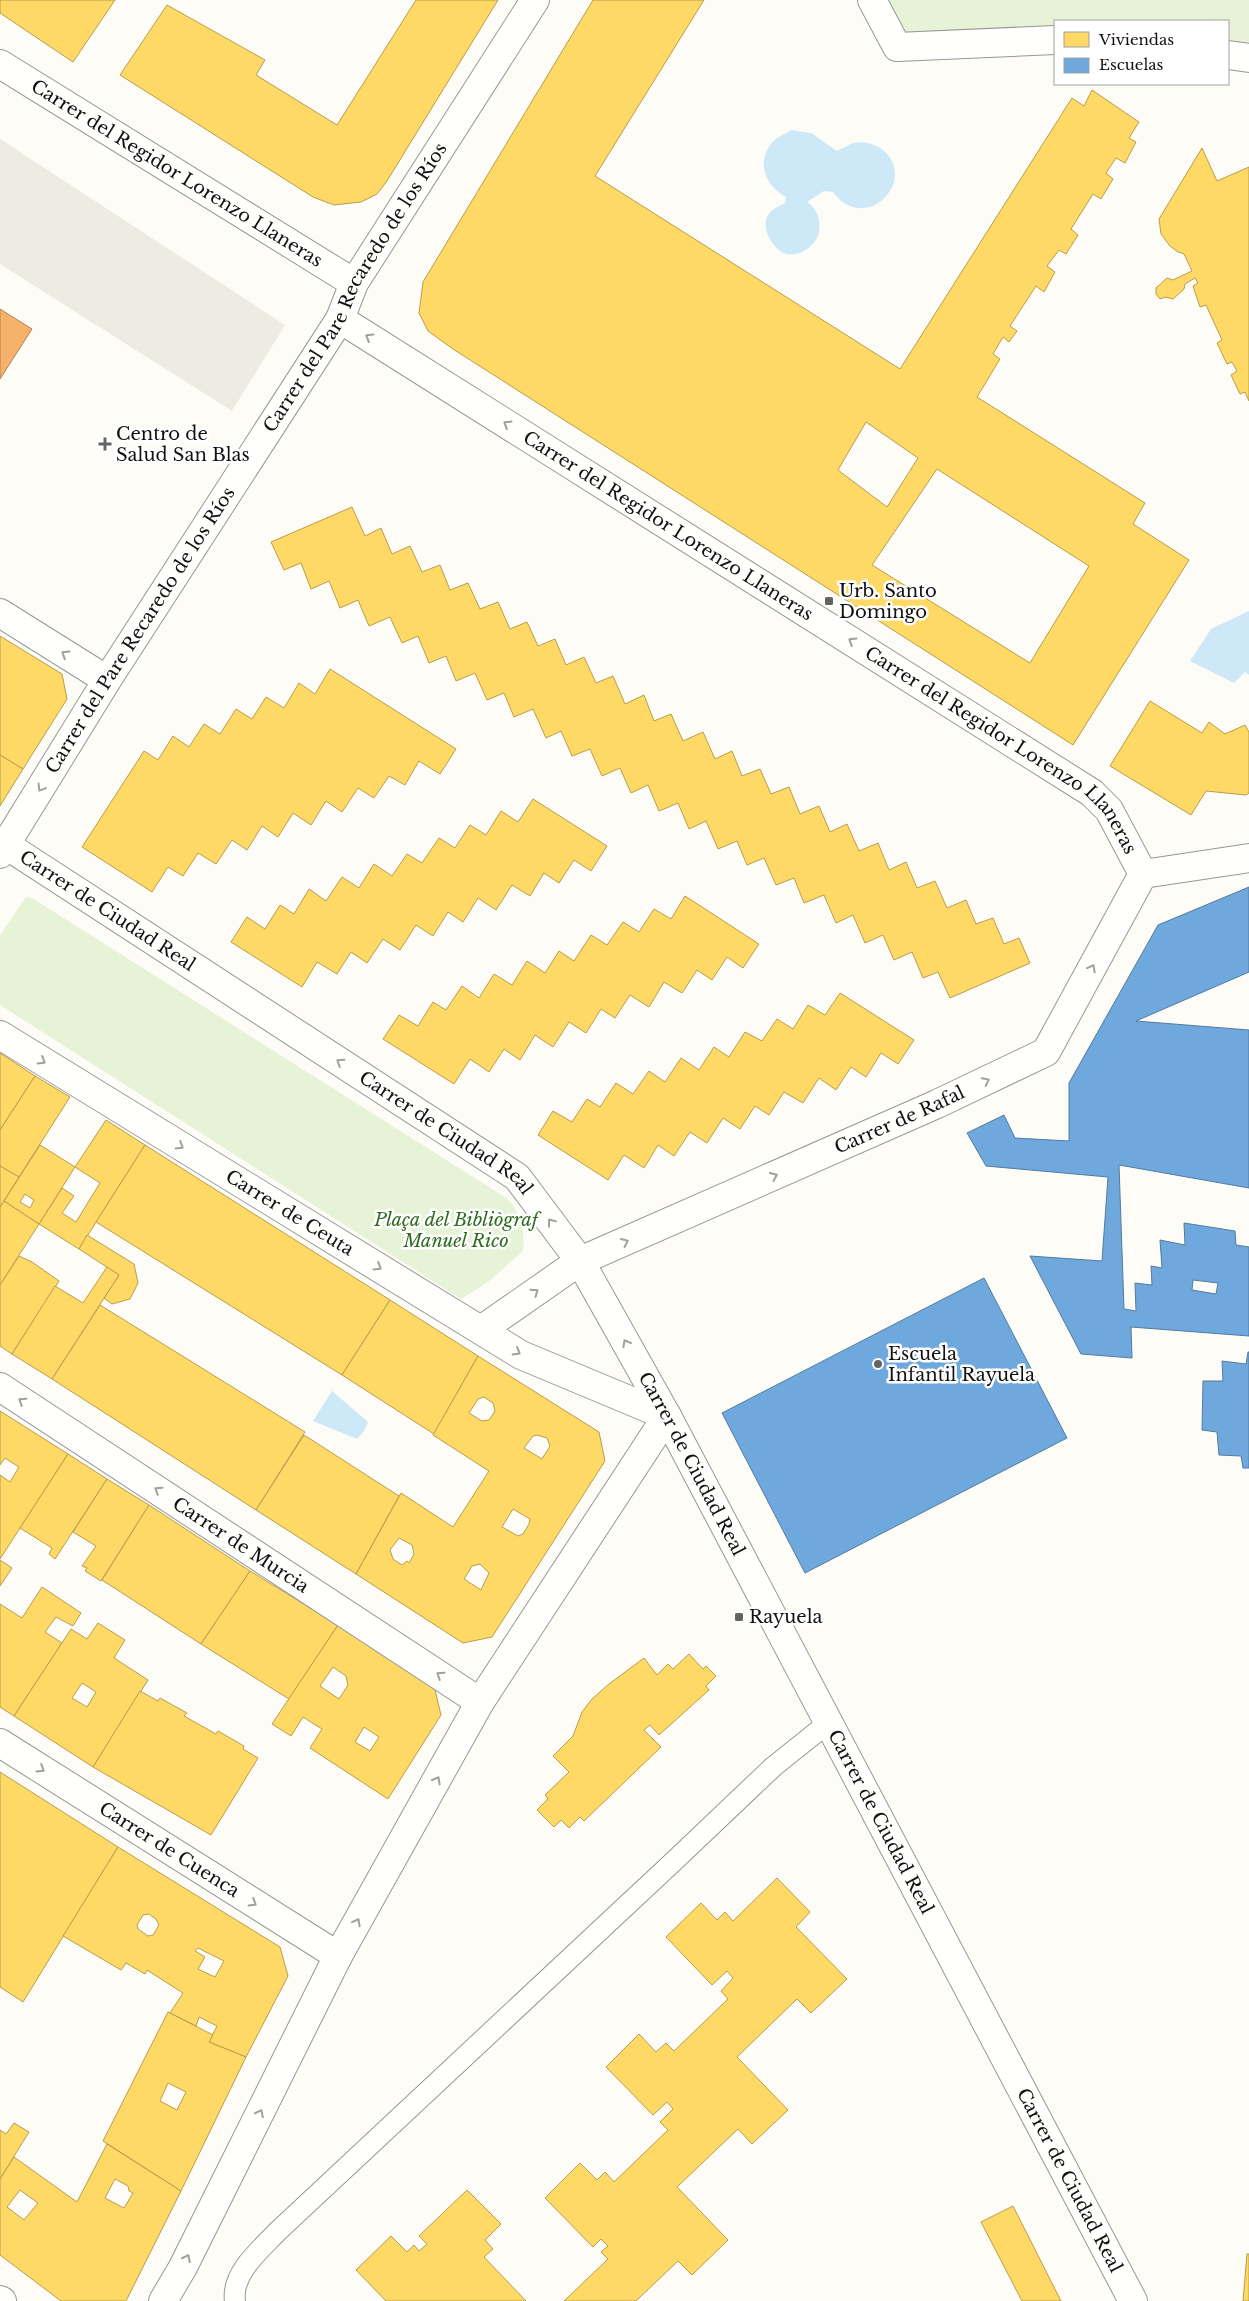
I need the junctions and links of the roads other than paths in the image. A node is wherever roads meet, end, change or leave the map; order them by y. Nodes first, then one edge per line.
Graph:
1 (535, 0) edge
2 (872, 0) edge
3 (1054, 40) edge
4 (1229, 55) edge
5 (1249, 58) edge
6 (0, 64) edge
7 (354, 283) junction
8 (340, 319) junction
9 (0, 613) edge
10 (107, 680) junction
11 (3, 849) edge
12 (1249, 858) edge
13 (1143, 874) junction
14 (0, 1035) edge
15 (580, 1261) junction
16 (481, 1330) junction
17 (0, 1387) edge
18 (667, 1416) junction
19 (480, 1702) junction
20 (828, 1723) junction
21 (0, 1744) edge
22 (338, 1956) junction
23 (163, 2301) edge
24 (236, 2301) edge
25 (1133, 2301) edge

1 - 7 street, Carrer del Pare Recaredo de los Ríos
2 - 3 street
4 - 5 street
6 - 7 street, Carrer del Regidor Lorenzo Llaneras
7 - 8 street, Carrer del Pare Recaredo de los Ríos
8 - 10 street, Carrer del Pare Recaredo de los Ríos
13 -> 8 street, Carrer del Regidor Lorenzo Llaneras
10 -> 9 street
10 -> 11 street, Carrer del Pare Recaredo de los Ríos
15 -> 11 street, Carrer de Ciudad Real
12 - 13 street
15 -> 13 street, Carrer de Rafal
14 -> 16 street, Carrer de Ceuta
16 -> 15 street, Carrer de Rafal
18 -> 15 street, Carrer de Ciudad Real
16 -> 18 street, Carrer de Ceuta
19 -> 17 street, Carrer de Murcia
18 - 19 street
18 - 20 street, Carrer de Ciudad Real
22 -> 19 street
20 - 24 lane
20 - 25 street, Carrer de Ciudad Real
21 -> 22 street, Carrer de Cuenca
23 -> 22 street

